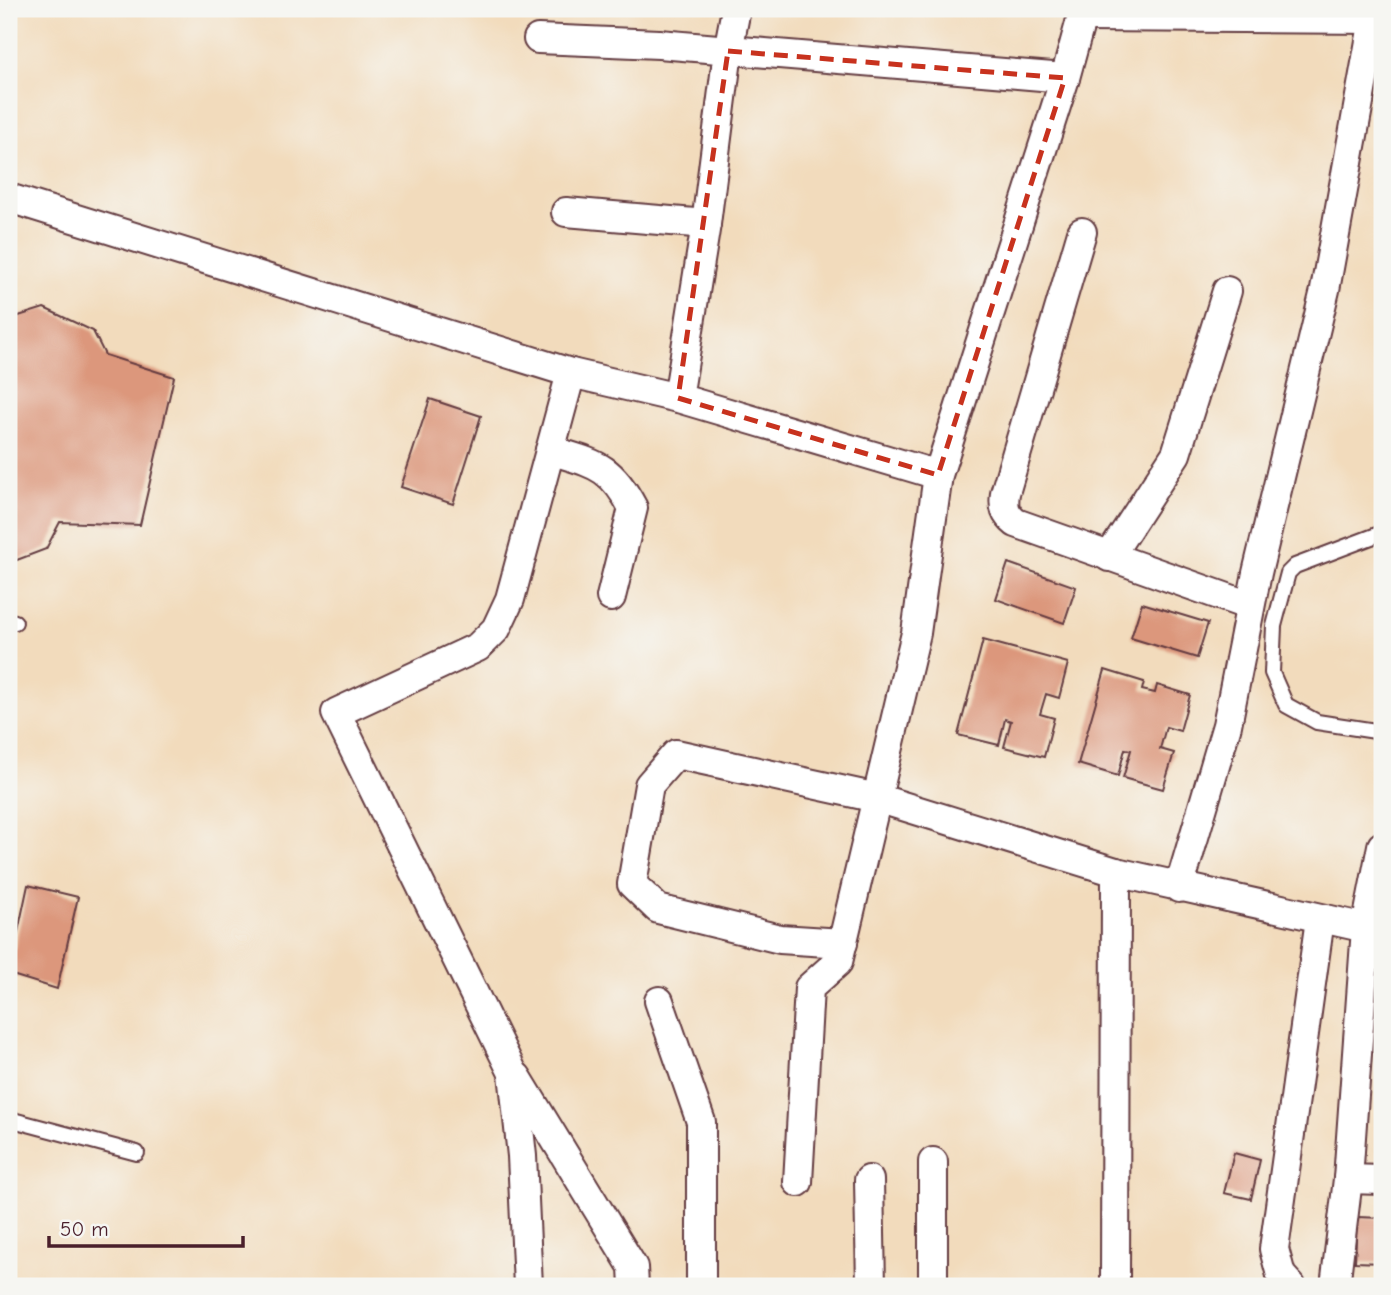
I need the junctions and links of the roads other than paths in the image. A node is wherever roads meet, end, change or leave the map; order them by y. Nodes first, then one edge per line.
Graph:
1 (736, 9) edge
2 (1083, 13) edge
3 (1378, 19) edge
4 (538, 39) dead end
5 (728, 51) junction
6 (1065, 78) junction
7 (9, 198) edge
8 (566, 212) dead end
9 (706, 224) junction
10 (1082, 232) dead end
11 (1227, 291) dead end
12 (571, 373) junction
13 (678, 398) junction
14 (550, 450) junction
15 (938, 475) junction
16 (1382, 533) edge
17 (1109, 557) junction
18 (611, 597) dead end
19 (1250, 606) junction
20 (1382, 732) edge
21 (877, 798) junction
22 (1382, 846) edge
23 (1116, 872) junction
24 (1179, 888) junction
25 (1320, 919) junction
26 (1366, 928) junction
27 (843, 943) junction
28 (659, 1001) dead end
29 (508, 1063) junction
30 (9, 1119) edge
31 (136, 1153) dead end
32 (933, 1162) dead end
33 (1348, 1179) junction
34 (869, 1180) dead end
35 (1382, 1180) edge
36 (798, 1182) dead end
37 (528, 1286) edge
38 (634, 1286) edge
39 (701, 1286) edge
40 (871, 1286) edge
41 (933, 1286) edge
42 (1115, 1286) edge
43 (1291, 1286) edge
44 (1335, 1286) edge

1 - 5 street
2 - 3 street
2 - 6 street
3 - 19 street
4 - 5 street
5 - 6 street
5 - 9 street
6 - 15 street
7 - 12 street
8 - 9 street
9 - 13 street
10 - 17 street
11 - 17 street
12 - 13 street
12 - 14 street
13 - 15 street
14 - 18 street
14 - 29 street
15 - 21 street
16 - 20 lane
17 - 19 street
19 - 24 street
21 - 23 street
21 - 27 street
21 - 27 street
22 - 26 street
23 - 24 street
23 - 42 street
24 - 25 street
25 - 26 street
25 - 43 street
26 - 33 street
27 - 36 street
28 - 39 street
29 - 37 street
29 - 38 street
30 - 31 lane
32 - 41 street
33 - 35 street
33 - 44 street
34 - 40 street

